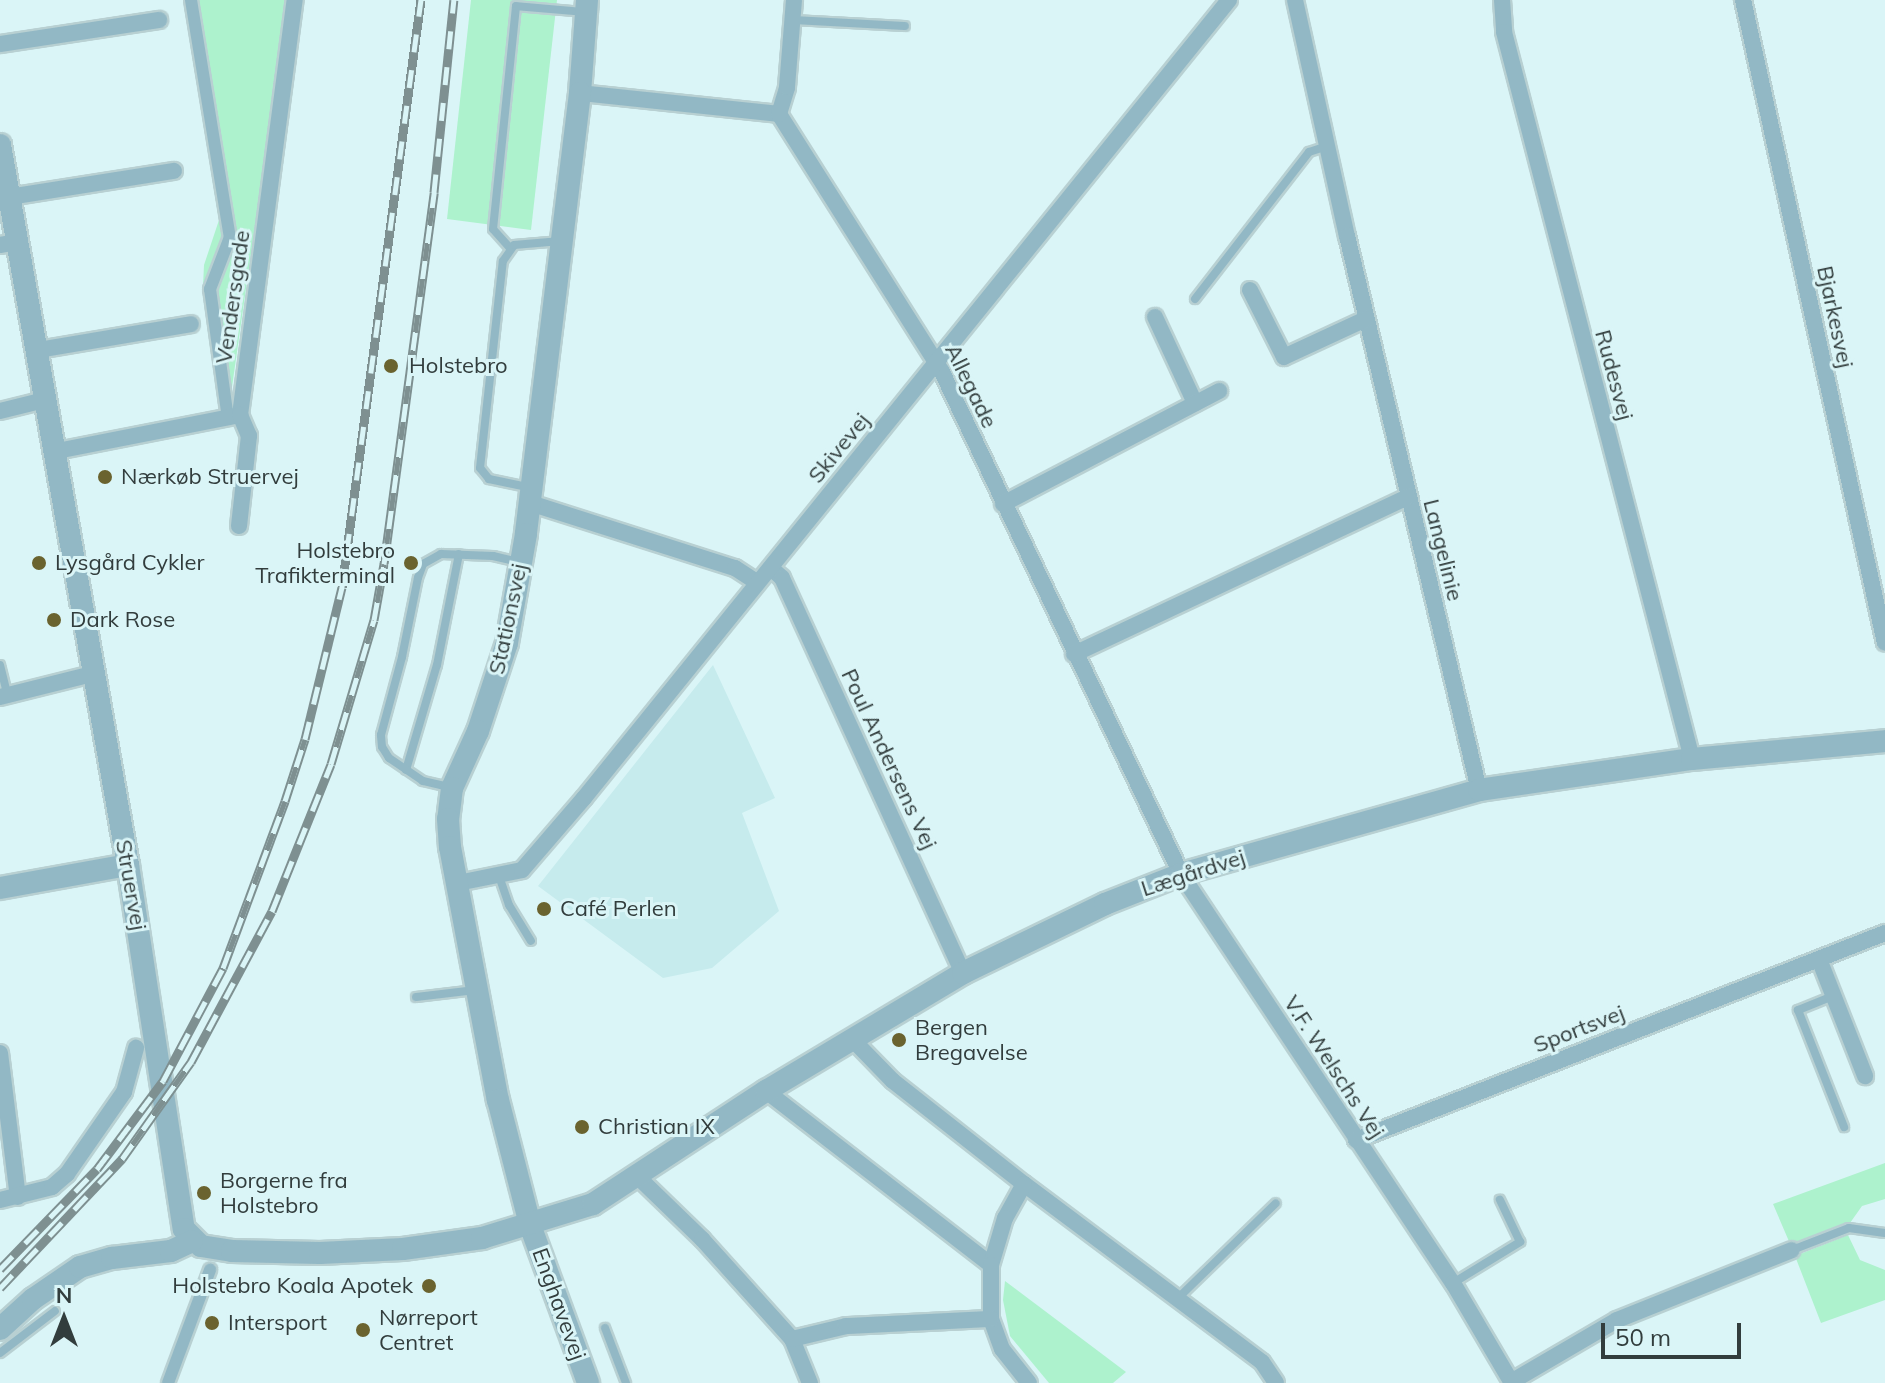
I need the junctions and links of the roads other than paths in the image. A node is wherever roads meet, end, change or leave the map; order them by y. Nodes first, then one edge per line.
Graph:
1 (191, 0) edge
2 (295, 0) edge
3 (794, 0) edge
4 (1229, 0) edge
5 (1295, 0) edge
6 (1502, 0) edge
7 (1743, 0) edge
8 (586, 6) edge
9 (159, 20) dead end
10 (793, 20) junction
11 (905, 26) dead end
12 (0, 44) edge
13 (580, 93) junction
14 (779, 114) junction
15 (0, 145) edge
16 (1327, 146) junction
17 (174, 171) dead end
18 (9, 197) junction
19 (562, 241) junction
20 (8, 244) edge
21 (510, 248) junction
22 (1250, 290) dead end
23 (1195, 299) dead end
24 (1155, 317) dead end
25 (1366, 319) junction
26 (191, 324) dead end
27 (38, 350) junction
28 (936, 362) junction
29 (1219, 391) dead end
30 (48, 399) junction
31 (1195, 403) junction
32 (0, 411) edge
33 (234, 416) junction
34 (57, 451) junction
35 (531, 496) junction
36 (1408, 497) junction
37 (1003, 504) junction
38 (239, 526) dead end
39 (459, 554) junction
40 (521, 562) junction
41 (771, 568) junction
42 (758, 583) junction
43 (1885, 643) edge
44 (1074, 654) junction
45 (0, 665) edge
46 (92, 674) junction
47 (4, 696) edge
48 (1885, 741) edge
49 (1692, 759) junction
50 (406, 770) junction
51 (452, 788) junction
52 (1479, 790) junction
53 (128, 865) junction
54 (1181, 874) junction
55 (499, 876) junction
56 (458, 883) junction
57 (0, 888) edge
58 (1885, 933) edge
59 (531, 941) dead end
60 (1819, 959) junction
61 (963, 973) junction
62 (477, 990) junction
63 (1833, 996) junction
64 (416, 997) dead end
65 (853, 1040) junction
66 (136, 1048) dead end
67 (0, 1053) edge
68 (0, 1066) edge
69 (1865, 1076) dead end
70 (766, 1091) junction
71 (1844, 1127) dead end
72 (1356, 1140) junction
73 (638, 1177) junction
74 (1024, 1184) junction
75 (18, 1197) junction
76 (0, 1200) edge
77 (1500, 1200) dead end
78 (1276, 1203) dead end
79 (530, 1225) junction
80 (1885, 1233) edge
81 (192, 1241) junction
82 (1792, 1250) joint
83 (991, 1265) junction
84 (210, 1270) dead end
85 (1453, 1283) junction
86 (1178, 1298) junction
87 (55, 1311) dead end
88 (991, 1319) junction
89 (605, 1328) dead end
90 (0, 1329) edge
91 (792, 1339) junction
92 (0, 1353) edge
93 (168, 1383) edge
94 (588, 1383) edge
95 (626, 1383) edge
96 (810, 1383) edge
97 (1029, 1383) edge
98 (1276, 1383) edge
99 (1512, 1383) edge

1 - 33 street
2 - 33 street, Vendersgade
3 - 10 street
4 - 28 street, Skivevej
5 - 16 street, Langelinie
6 - 49 street, Rudesvej
7 - 43 street, Bjarkesvej
8 - 13 street, Stationsvej
8 - 21 lane
9 - 12 street
10 - 11 lane
10 - 14 street
13 - 14 street
13 - 19 street, Stationsvej
14 - 28 street, Allegade
15 - 18 street, Struervej
16 - 23 lane
16 - 25 street, Langelinie
17 - 18 street
18 - 20 street, Struervej
19 - 21 lane
19 - 35 street, Stationsvej
20 - 27 street, Struervej
21 - 35 lane
22 - 25 street
24 - 31 street
25 - 36 street, Langelinie
26 - 27 street
27 - 30 street, Struervej
28 - 37 street, Allegade
28 - 41 street, Skivevej
29 - 31 street
30 - 32 street
30 - 34 street, Struervej
31 - 37 street
33 - 34 street
33 - 38 street, Vendersgade
34 - 46 street, Struervej
35 - 40 street, Stationsvej
35 - 42 street
36 - 44 street
36 - 52 street, Langelinie
37 - 44 street, Allegade
39 - 40 lane
39 - 50 lane
39 - 50 lane
40 - 51 street, Stationsvej
41 - 42 street, Skivevej
41 - 61 street, Poul Andersens Vej
42 - 55 street, Skivevej
44 - 54 street, Allegade
45 - 47 lane
46 - 47 street
46 - 53 street, Struervej
48 - 49 street, Lægårdvej
49 - 52 street, Lægårdvej
50 - 51 lane
51 - 56 street, Stationsvej
52 - 54 street, Lægårdvej
53 - 57 street
53 - 81 street, Struervej
54 - 61 street, Lægårdvej
54 - 72 street, V.F. Welschs Vej
55 - 56 street, Skivevej
55 - 59 lane
56 - 62 street, Stationsvej
58 - 60 street, Sportsvej
60 - 63 street
60 - 72 street, Sportsvej
61 - 65 street, Lægårdvej
62 - 64 lane
62 - 79 street, Stationsvej
63 - 69 street
63 - 71 lane
65 - 70 street, Lægårdvej
65 - 74 street
66 - 75 street
67 - 68 street
68 - 75 street
70 - 73 street, Lægårdvej
70 - 83 street
72 - 85 street, V.F. Welschs Vej
73 - 79 street, Lægårdvej
73 - 91 street
74 - 83 street
74 - 86 street
75 - 76 street
77 - 85 lane
78 - 86 lane
79 - 81 street
79 - 94 street, Enghavevej
80 - 82 lane
81 - 90 street
82 - 99 street
83 - 88 street
84 - 93 street
85 - 99 street, V.F. Welschs Vej
86 - 98 street
87 - 92 lane
88 - 91 street
88 - 97 street
89 - 95 lane
91 - 96 street

